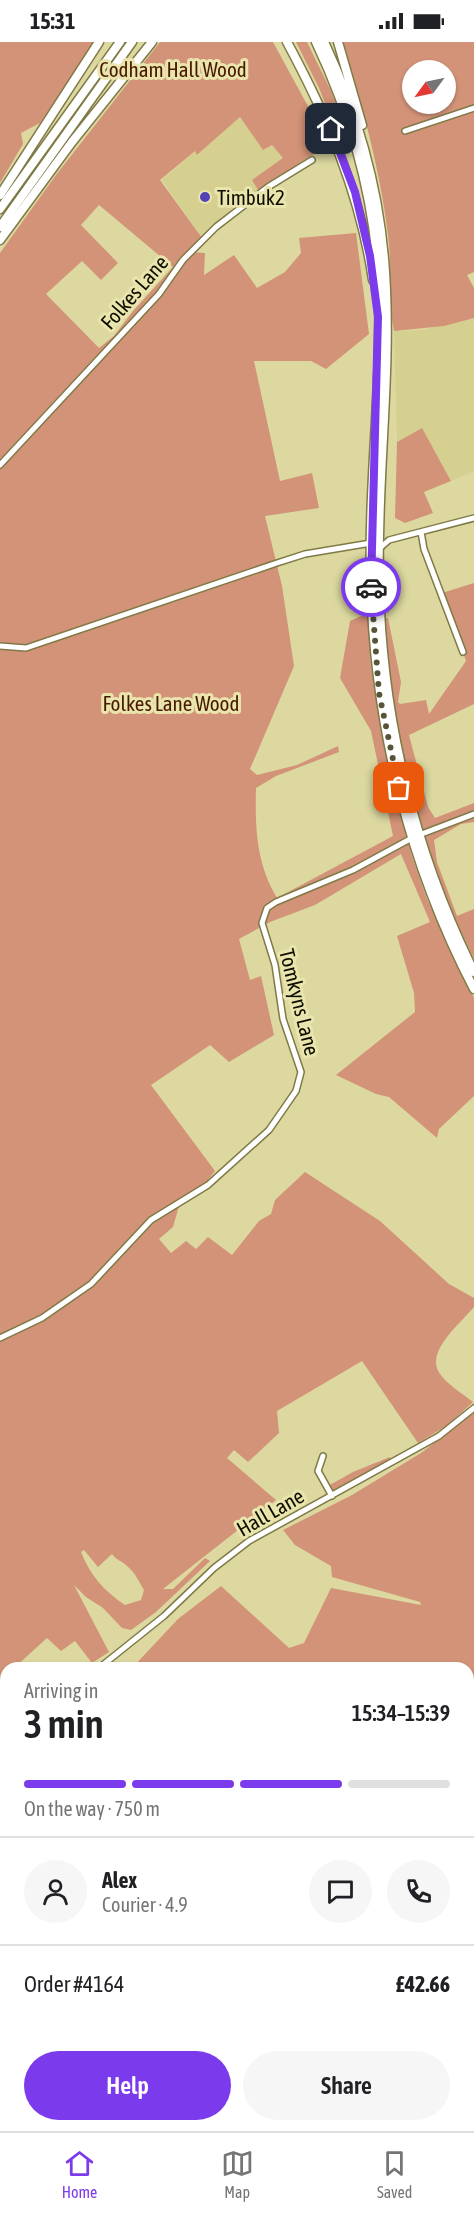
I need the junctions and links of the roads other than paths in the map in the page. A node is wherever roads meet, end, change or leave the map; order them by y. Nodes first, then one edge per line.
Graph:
1 (99, 42) edge
2 (120, 42) edge
3 (132, 42) edge
4 (152, 42) edge
5 (287, 42) edge
6 (316, 42) edge
7 (324, 42) edge
8 (338, 42) edge
9 (474, 108) edge
10 (405, 131) dead end
11 (312, 160) dead end
12 (0, 195) edge
13 (0, 209) edge
14 (0, 226) edge
15 (0, 240) edge
16 (385, 271) junction
17 (379, 334) junction
18 (0, 465) edge
19 (474, 518) edge
20 (379, 523) junction
21 (421, 532) junction
22 (396, 538) junction
23 (371, 543) junction
24 (378, 557) junction
25 (0, 646) edge
26 (463, 652) dead end
27 (474, 814) edge
28 (416, 837) junction
29 (474, 972) edge
30 (474, 989) edge
31 (0, 1338) edge
32 (474, 1408) edge
33 (324, 1456) dead end
34 (332, 1496) junction
35 (106, 1662) edge

1 - 12 highway
2 - 13 highway
3 - 14 highway
4 - 15 highway
5 - 17 highway
6 - 17 highway
7 - 16 highway
8 - 16 highway
9 - 10 street
11 - 18 street, Folkes Lane
16 - 20 highway
17 - 23 highway
19 - 21 street
20 - 22 street
20 - 24 highway
21 - 22 street
21 - 26 street
22 - 24 street
23 - 25 street
23 - 28 highway
24 - 28 highway
27 - 28 street
28 - 29 highway
28 - 30 highway
28 - 31 street, Tomkyns Lane
32 - 34 street, Hall Lane
33 - 34 street
34 - 35 street, Hall Lane

